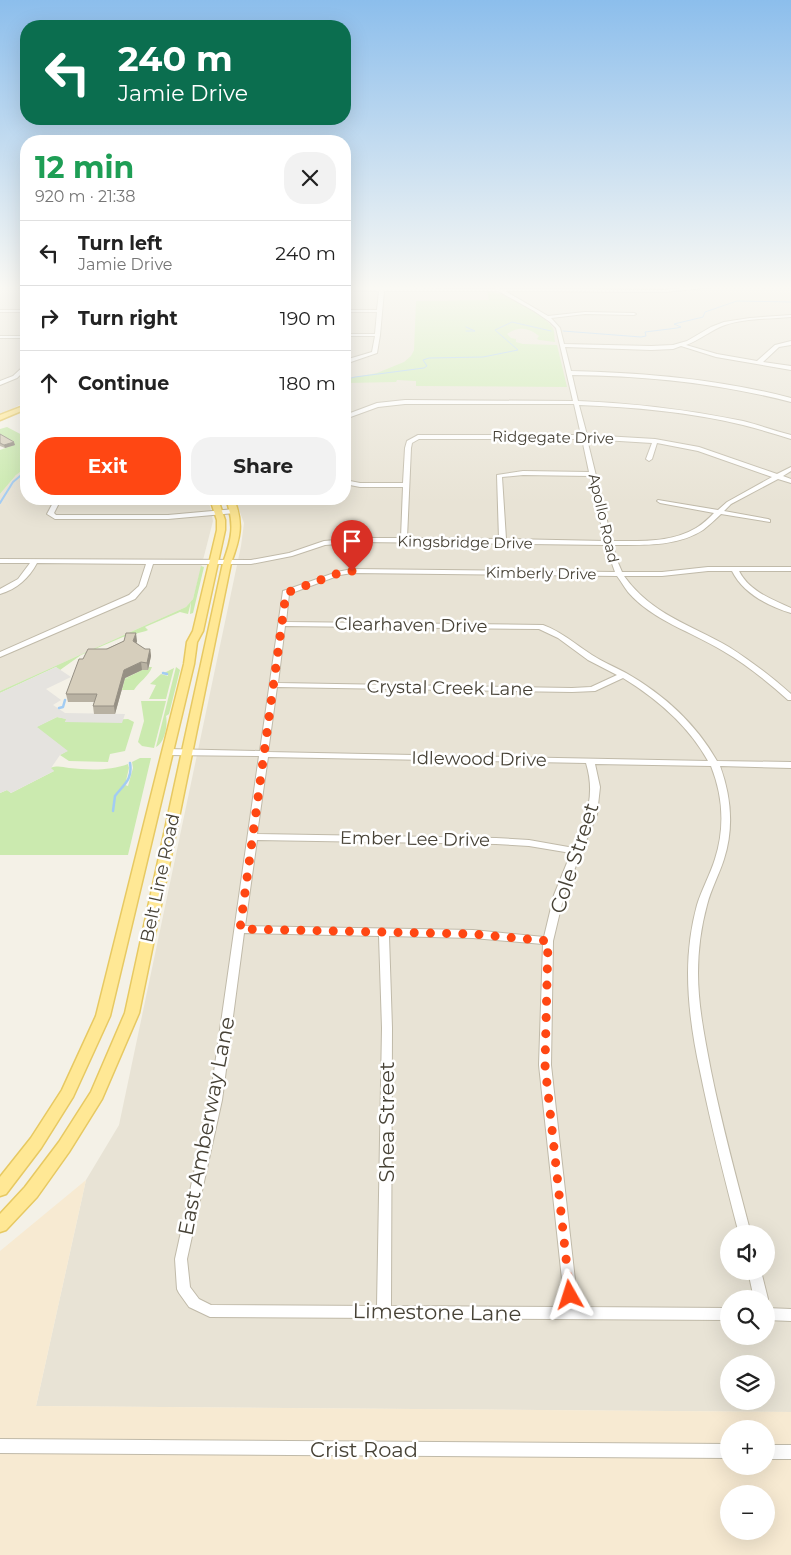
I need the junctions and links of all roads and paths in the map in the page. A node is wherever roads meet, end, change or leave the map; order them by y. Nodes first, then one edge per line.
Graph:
1 (566, 359) edge
2 (740, 359) edge
3 (763, 359) edge
4 (759, 362) junction
5 (791, 368) edge
6 (20, 372) edge
7 (570, 373) junction
8 (0, 383) edge
9 (791, 400) edge
10 (577, 404) junction
11 (20, 408) edge
12 (351, 415) edge
13 (2, 417) edge
14 (20, 417) edge
15 (0, 425) edge
16 (585, 437) junction
17 (791, 437) edge
18 (655, 441) junction
19 (649, 459) dead end
20 (791, 469) edge
21 (593, 474) junction
22 (778, 476) junction
23 (791, 481) edge
24 (351, 483) edge
25 (405, 485) junction
26 (660, 501) dead end
27 (55, 505) edge
28 (216, 505) edge
29 (232, 505) edge
30 (235, 511) junction
31 (219, 512) junction
32 (717, 512) junction
33 (768, 521) dead end
34 (404, 541) junction
35 (503, 542) junction
36 (610, 544) junction
37 (0, 561) edge
38 (34, 562) junction
39 (150, 562) junction
40 (213, 562) junction
41 (227, 562) junction
42 (734, 569) junction
43 (791, 569) edge
44 (618, 574) junction
45 (0, 592) edge
46 (791, 610) edge
47 (282, 624) junction
48 (0, 655) edge
49 (189, 664) junction
50 (206, 664) junction
51 (624, 675) junction
52 (274, 685) junction
53 (787, 689) edge
54 (791, 698) edge
55 (167, 752) junction
56 (186, 752) junction
57 (264, 755) junction
58 (590, 761) junction
59 (713, 763) junction
60 (791, 764) edge
61 (252, 837) junction
62 (576, 851) junction
63 (240, 929) junction
64 (384, 932) junction
65 (548, 941) junction
66 (0, 1189) edge
67 (0, 1225) edge
68 (743, 1225) edge
69 (184, 1289) joint
70 (384, 1312) junction
71 (572, 1314) junction
72 (720, 1314) edge
73 (775, 1314) edge
74 (791, 1315) edge
75 (0, 1446) edge
76 (720, 1451) edge
77 (775, 1452) edge
78 (791, 1452) edge

1 - 7 street, Apollo Road
2 - 4 street
3 - 4 street
4 - 5 street
6 - 8 street
7 - 9 street
7 - 10 street, Apollo Road
10 - 12 street
10 - 16 street, Apollo Road
10 - 17 street
11 - 13 main road
14 - 15 main road
16 - 18 street, Ridgegate Drive
16 - 21 street, Apollo Road
16 - 25 street, Ridgegate Drive
18 - 19 street
18 - 22 street, Ridgegate Drive
20 - 22 street, Kingsbridge Drive
21 - 35 street
21 - 36 street, Apollo Road
22 - 23 street, Ridgegate Drive
22 - 32 street, Kingsbridge Drive
24 - 25 street
25 - 34 street, Ridgegate Drive
26 - 32 street
27 - 31 street
28 - 31 main road, Belt Line Road
29 - 30 main road, Belt Line Road
30 - 31 street
30 - 41 main road, Belt Line Road
31 - 40 main road, Belt Line Road
32 - 33 street
32 - 36 street, Kingsbridge Drive
34 - 35 street, Kingsbridge Drive
34 - 41 street, Kingsbridge Drive
35 - 36 street, Kingsbridge Drive
36 - 44 street, Apollo Road
37 - 38 street, Kingsbridge Drive
38 - 39 street, Kingsbridge Drive
38 - 45 street
39 - 40 street, Kingsbridge Drive
39 - 48 street
40 - 41 street, Kingsbridge Drive
40 - 49 main road, Belt Line Road
41 - 50 main road, Belt Line Road
42 - 43 street, Kimberly Drive
42 - 44 street, Kimberly Drive
42 - 46 street
44 - 47 street, Kimberly Drive
44 - 53 street, Apollo Road
47 - 51 street, Clearhaven Drive
47 - 52 street, East Amberway Lane
49 - 50 main road
49 - 55 main road, Belt Line Road
50 - 56 main road, Belt Line Road
51 - 52 street, Crystal Creek Lane
51 - 59 street
52 - 57 street, East Amberway Lane
53 - 54 street, Apollo Road
55 - 56 street, Idlewood Drive
55 - 66 main road, Belt Line Road
56 - 57 street, Idlewood Drive
56 - 67 main road, Belt Line Road
57 - 58 street, Idlewood Drive
57 - 61 street, East Amberway Lane
58 - 59 street, Idlewood Drive
58 - 62 street, Cole Street
59 - 60 street, Idlewood Drive
59 - 68 street
61 - 62 street, Ember Lee Drive
61 - 63 street, East Amberway Lane
62 - 65 street, Cole Street
63 - 64 street
63 - 69 street, East Amberway Lane
64 - 65 street
64 - 70 street, Shea Street
65 - 71 street, Cole Street
69 - 70 street, Limestone Lane
70 - 71 street, Limestone Lane
71 - 72 street, Limestone Lane
73 - 74 street
75 - 76 street, Crist Road
77 - 78 street

